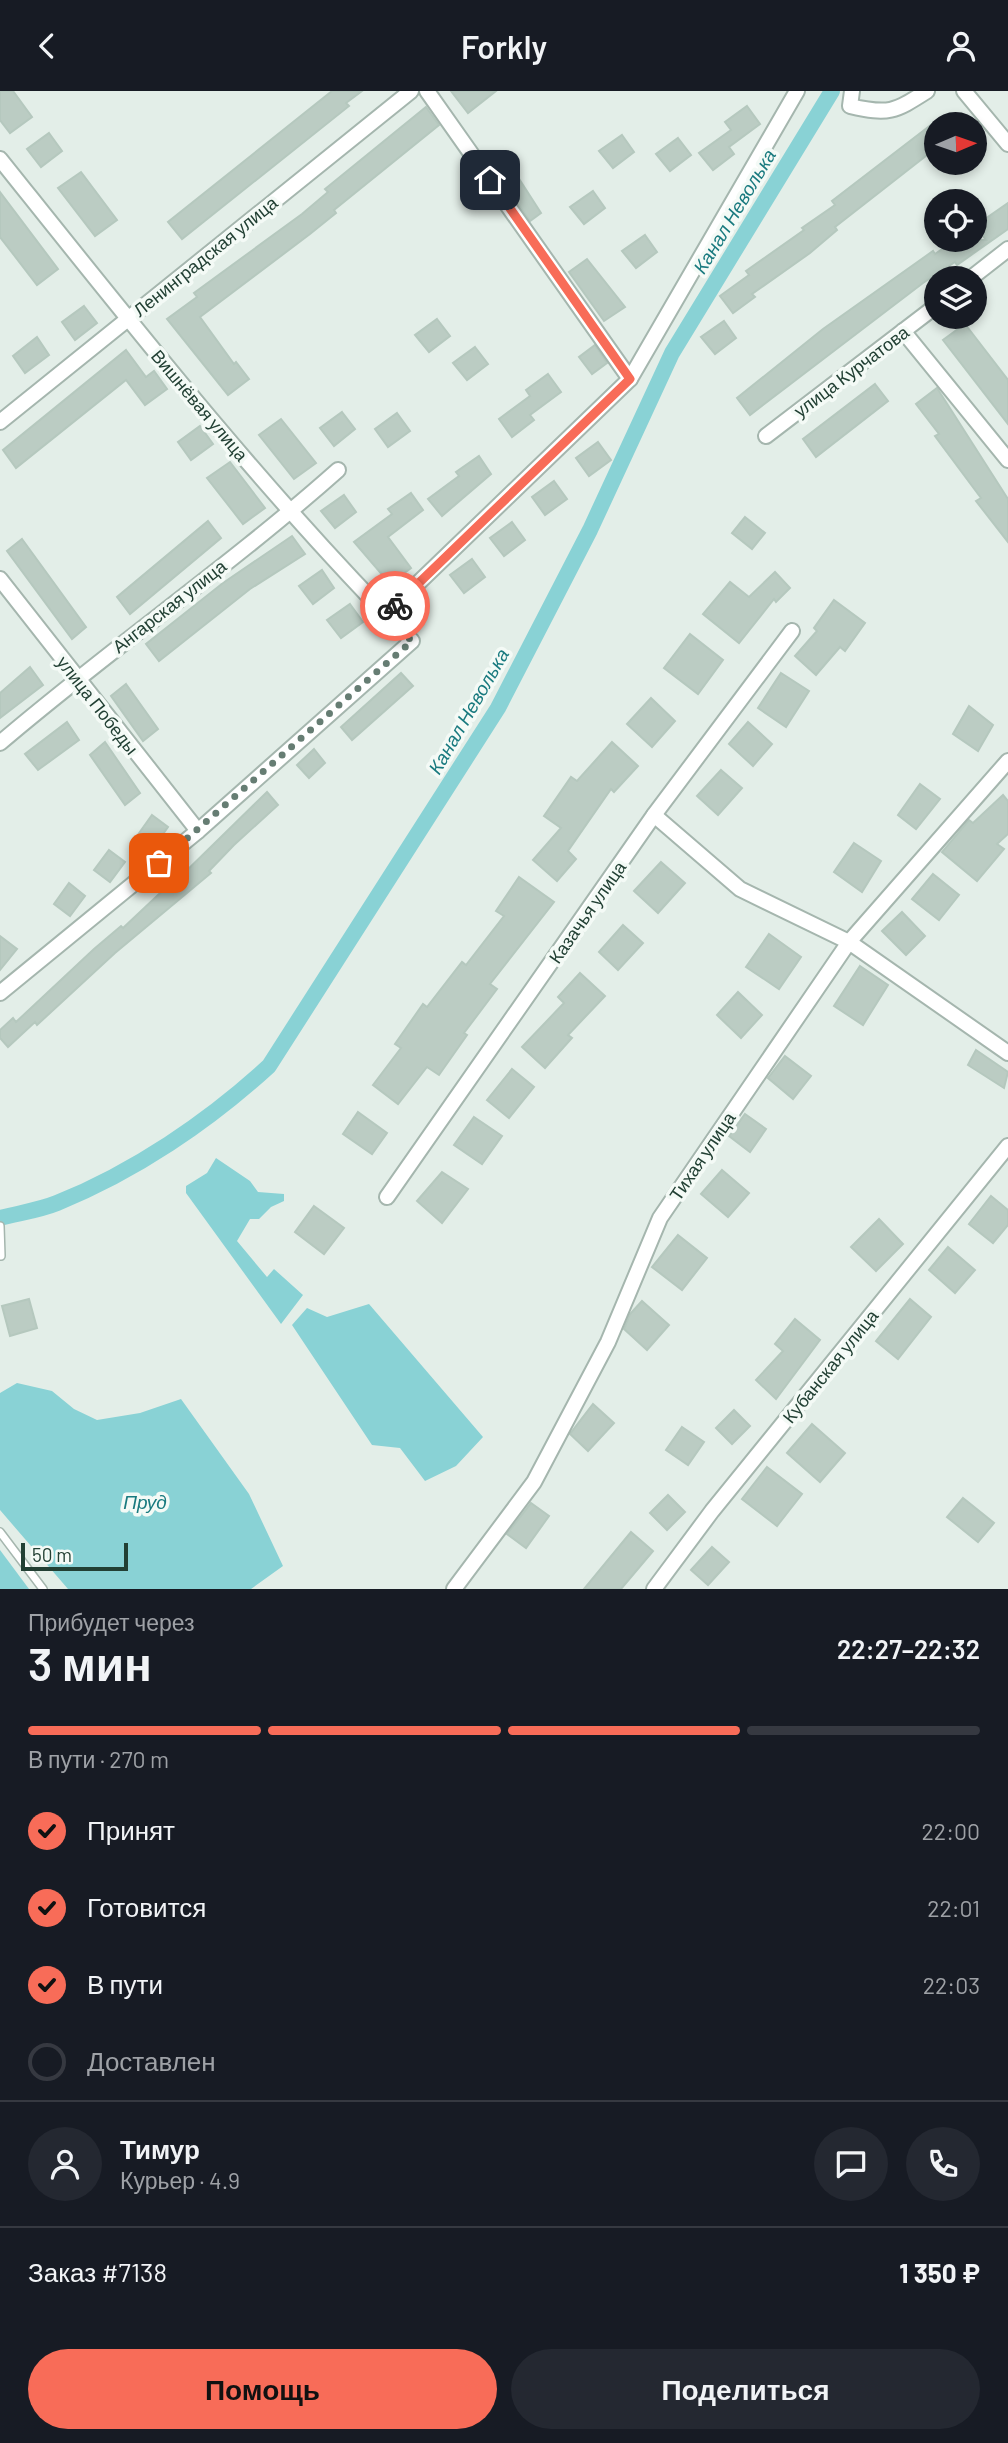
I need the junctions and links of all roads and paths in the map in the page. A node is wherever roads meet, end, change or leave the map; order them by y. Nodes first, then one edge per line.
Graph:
1 (411, 91) edge
2 (428, 91) edge
3 (797, 91) edge
4 (927, 91) edge
5 (964, 91) edge
6 (851, 99) edge
7 (1008, 144) edge
8 (0, 159) edge
9 (1008, 249) edge
10 (986, 266) edge
11 (924, 315) edge
12 (127, 318) junction
13 (903, 331) junction
14 (630, 379) junction
15 (0, 422) edge
16 (766, 436) dead end
17 (1008, 460) edge
18 (338, 470) dead end
19 (291, 512) junction
20 (0, 579) edge
21 (385, 615) junction
22 (792, 631) dead end
23 (76, 678) junction
24 (0, 743) edge
25 (1008, 761) edge
26 (654, 815) junction
27 (198, 831) junction
28 (849, 941) junction
29 (0, 993) edge
30 (1008, 1053) edge
31 (1008, 1146) edge
32 (387, 1197) dead end
33 (0, 1228) edge
34 (1, 1256) edge
35 (0, 1532) edge
36 (43, 1589) edge
37 (454, 1589) edge
38 (654, 1589) edge

1 - 12 street, Ленинградская улица
2 - 14 street
3 - 14 street
4 - 6 street
5 - 7 street
8 - 12 street, Вишнёвая улица
9 - 10 street
11 - 13 street, улица Курчатова
12 - 15 street, Ленинградская улица
12 - 19 street, Вишнёвая улица
13 - 16 street, улица Курчатова
13 - 17 street
14 - 21 street
18 - 19 street, Ангарская улица
19 - 21 street, Вишнёвая улица
19 - 23 street, Ангарская улица
20 - 23 street, улица Победы
21 - 27 street, Вишнёвая улица
22 - 26 street, Казачья улица
23 - 24 street, Ангарская улица
23 - 27 street, улица Победы
25 - 28 street, Тихая улица
26 - 28 street
26 - 32 street, Казачья улица
27 - 29 street
28 - 30 street
28 - 37 street, Тихая улица
31 - 38 street, Кубанская улица
33 - 34 lane
35 - 36 lane

